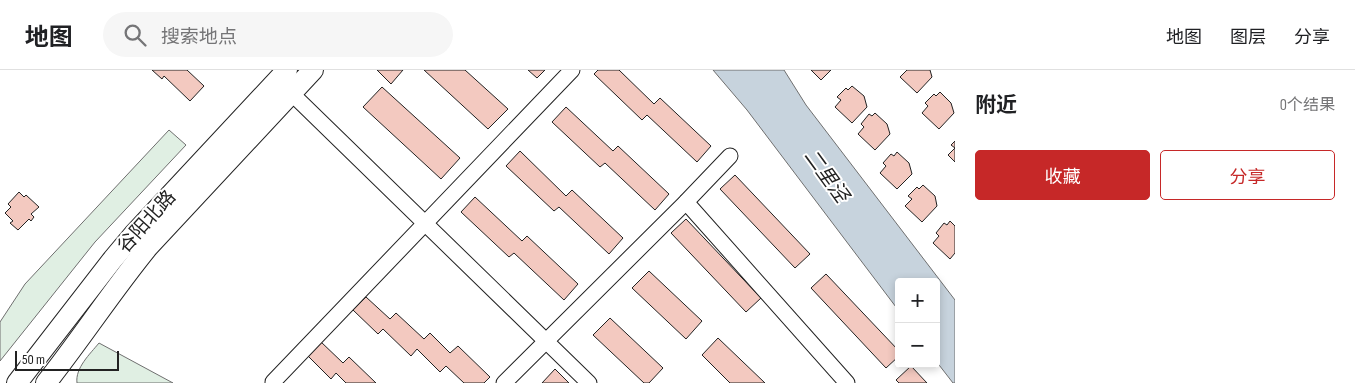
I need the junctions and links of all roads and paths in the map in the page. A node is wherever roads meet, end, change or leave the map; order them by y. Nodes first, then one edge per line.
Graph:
1 (314, 70) edge
2 (572, 70) edge
3 (285, 81) edge
4 (730, 156) dead end
5 (686, 202) junction
6 (425, 224) junction
7 (546, 341) junction
8 (273, 382) edge
9 (17, 383) edge
10 (46, 383) edge
11 (504, 383) edge
12 (589, 383) edge
13 (848, 383) edge

1 - 3 main road, 谷阳北路
2 - 6 street
3 - 6 street
3 - 9 main road, 谷阳北路
3 - 10 main road, 谷阳北路
4 - 5 street
5 - 7 street
5 - 13 street
6 - 7 street
6 - 8 street
7 - 11 street
7 - 12 street

